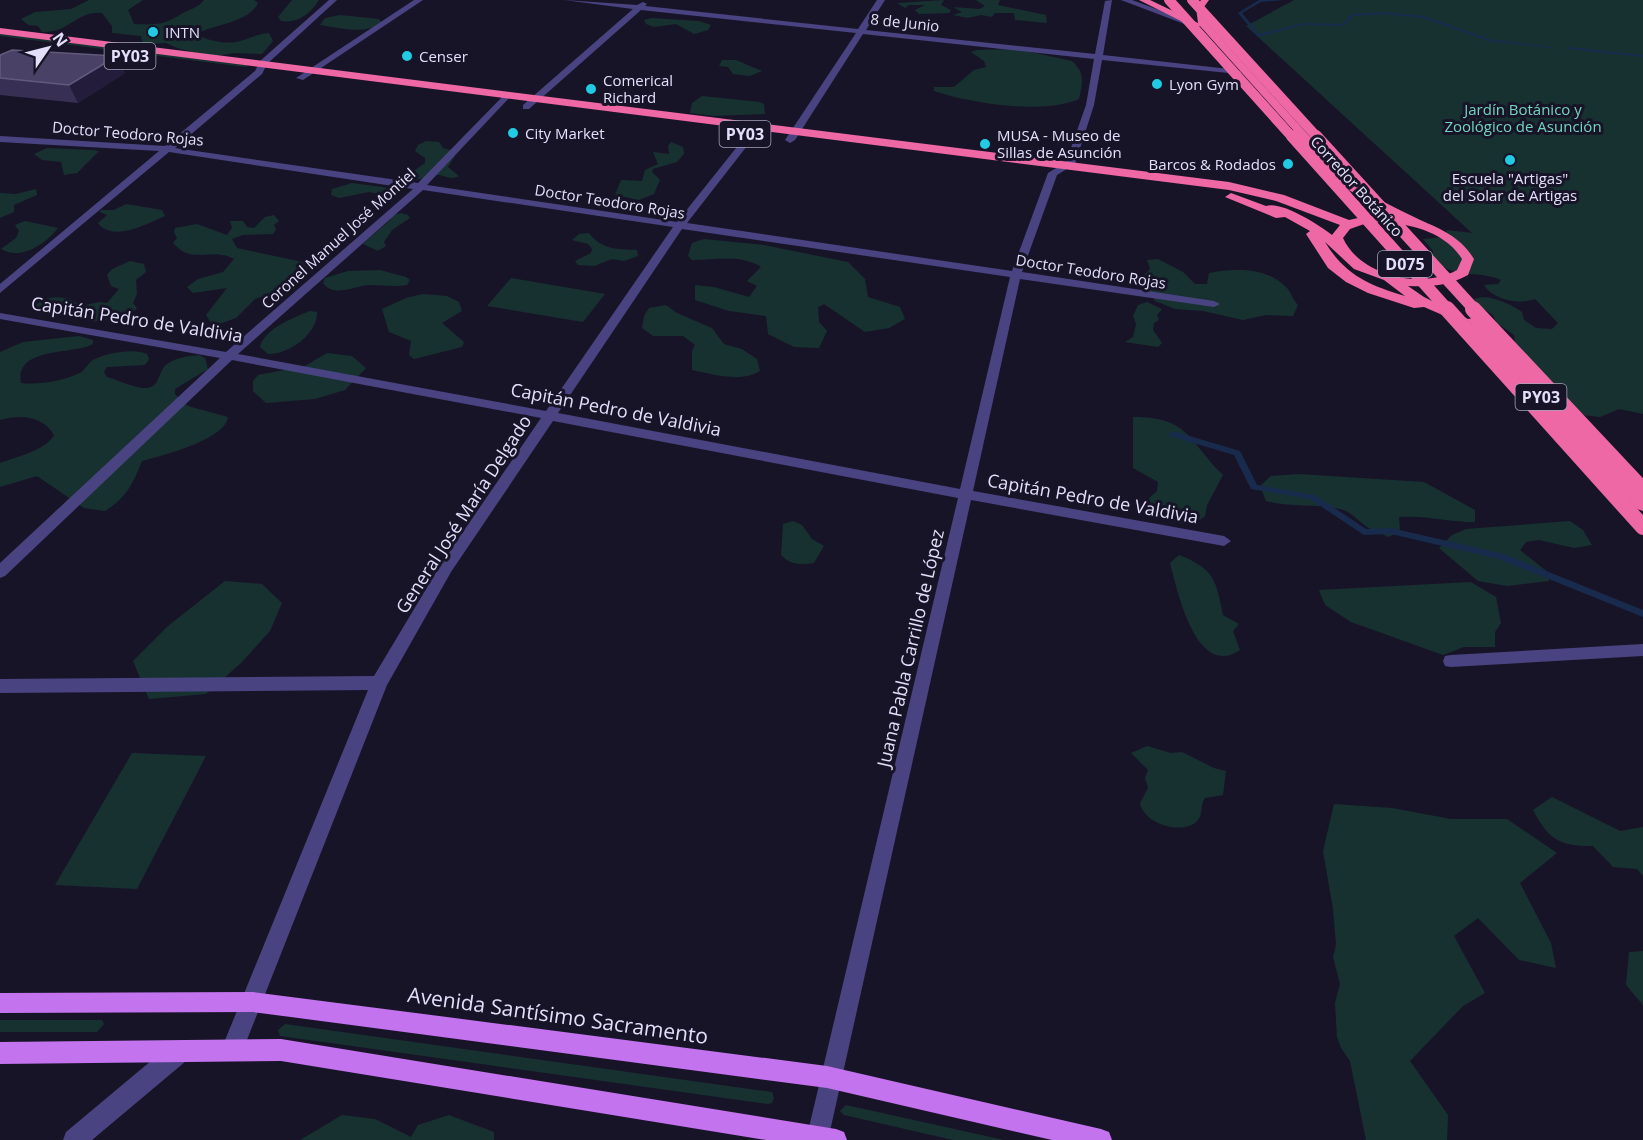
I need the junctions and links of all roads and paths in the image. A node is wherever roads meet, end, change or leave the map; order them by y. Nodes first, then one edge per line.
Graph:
1 (333, 0) edge
2 (419, 0) edge
3 (568, 0) edge
4 (647, 0) edge
5 (881, 0) edge
6 (1125, 0) edge
7 (1143, 0) edge
8 (1169, 0) edge
9 (1201, 0) edge
10 (1108, 1) edge
11 (640, 7) junction
12 (1196, 25) junction
13 (0, 31) edge
14 (859, 31) junction
15 (0, 40) edge
16 (1099, 56) junction
17 (261, 67) junction
18 (312, 69) junction
19 (1238, 72) junction
20 (300, 78) junction
21 (503, 99) junction
22 (531, 103) junction
23 (751, 135) junction
24 (793, 135) junction
25 (0, 140) edge
26 (165, 149) junction
27 (1070, 164) junction
28 (1053, 173) junction
29 (419, 188) junction
30 (1231, 197) junction
31 (1350, 223) junction
32 (1422, 226) junction
33 (678, 227) junction
34 (1340, 250) junction
35 (1016, 274) junction
36 (1457, 277) junction
37 (1389, 278) junction
38 (0, 290) edge
39 (1214, 304) dead end
40 (0, 316) edge
41 (1462, 320) junction
42 (231, 354) junction
43 (550, 416) junction
44 (1643, 490) edge
45 (965, 496) junction
46 (1643, 505) edge
47 (1643, 517) edge
48 (1643, 527) edge
49 (1224, 540) dead end
50 (0, 572) edge
51 (1643, 650) edge
52 (1451, 661) dead end
53 (379, 683) junction
54 (0, 686) edge
55 (253, 1002) junction
56 (0, 1003) edge
57 (232, 1050) junction
58 (0, 1053) edge
59 (178, 1053) junction
60 (831, 1078) junction
61 (824, 1139) edge
62 (74, 1140) edge
63 (1101, 1140) edge

1 - 17 street
2 - 18 street
3 - 11 street, 8 de Junio
4 - 11 street
5 - 14 street
6 - 12 street
7 - 9 highway
7 - 12 highway
8 - 48 highway, Corredor Botánico / D075, bridge
9 - 32 highway, D075
9 - 44 highway, Corredor Botánico / D075, bridge
10 - 16 street
11 - 14 street, 8 de Junio
11 - 22 street
12 - 19 highway
13 - 17 highway, PY03
14 - 16 street, 8 de Junio
14 - 24 street
15 - 17 highway, PY03
16 - 19 street, 8 de Junio
16 - 27 street
17 - 18 highway, PY03
17 - 20 highway, PY03
17 - 26 street
18 - 20 street
18 - 21 highway, PY03
19 - 31 highway
20 - 21 highway, PY03
21 - 22 highway, PY03
21 - 29 street, Coronel Manuel José Montiel
22 - 23 highway, PY03
22 - 24 highway, PY03
23 - 24 highway, PY03
23 - 33 street, General José María Delgado
24 - 27 highway, PY03
24 - 28 highway, PY03
25 - 26 street, Doctor Teodoro Rojas
26 - 29 street, Doctor Teodoro Rojas
26 - 38 street
27 - 28 street
27 - 31 highway, PY03
28 - 30 highway, PY03
28 - 35 street, Juana Pabla Carrillo de López
29 - 33 street, Doctor Teodoro Rojas
29 - 42 street, Coronel Manuel José Montiel
30 - 34 highway, PY03
30 - 41 highway
31 - 32 highway, PY03
31 - 34 highway
32 - 36 highway, PY03
33 - 35 street, Doctor Teodoro Rojas
33 - 43 street, General José María Delgado
34 - 37 highway, PY03
35 - 39 street, Doctor Teodoro Rojas
35 - 45 street, Juana Pabla Carrillo de López
36 - 37 highway, PY03
36 - 46 highway, PY03
37 - 41 highway, PY03
40 - 42 street, Capitán Pedro de Valdivia
41 - 47 highway, PY03
42 - 43 street, Capitán Pedro de Valdivia
42 - 50 street, Coronel Manuel José Montiel
43 - 45 street, Capitán Pedro de Valdivia
43 - 53 street, General José María Delgado
45 - 49 street, Capitán Pedro de Valdivia
45 - 60 street, Juana Pabla Carrillo de López
51 - 52 street
53 - 54 street
53 - 55 street, General José María Delgado
55 - 56 main road, Avenida Santísimo Sacramento
55 - 57 street, General José María Delgado
55 - 60 main road, Avenida Santísimo Sacramento
57 - 59 main road
57 - 61 main road
58 - 59 main road
59 - 62 street
60 - 61 street, Juana Pabla Carrillo de López
60 - 63 main road, Avenida Santísimo Sacramento

